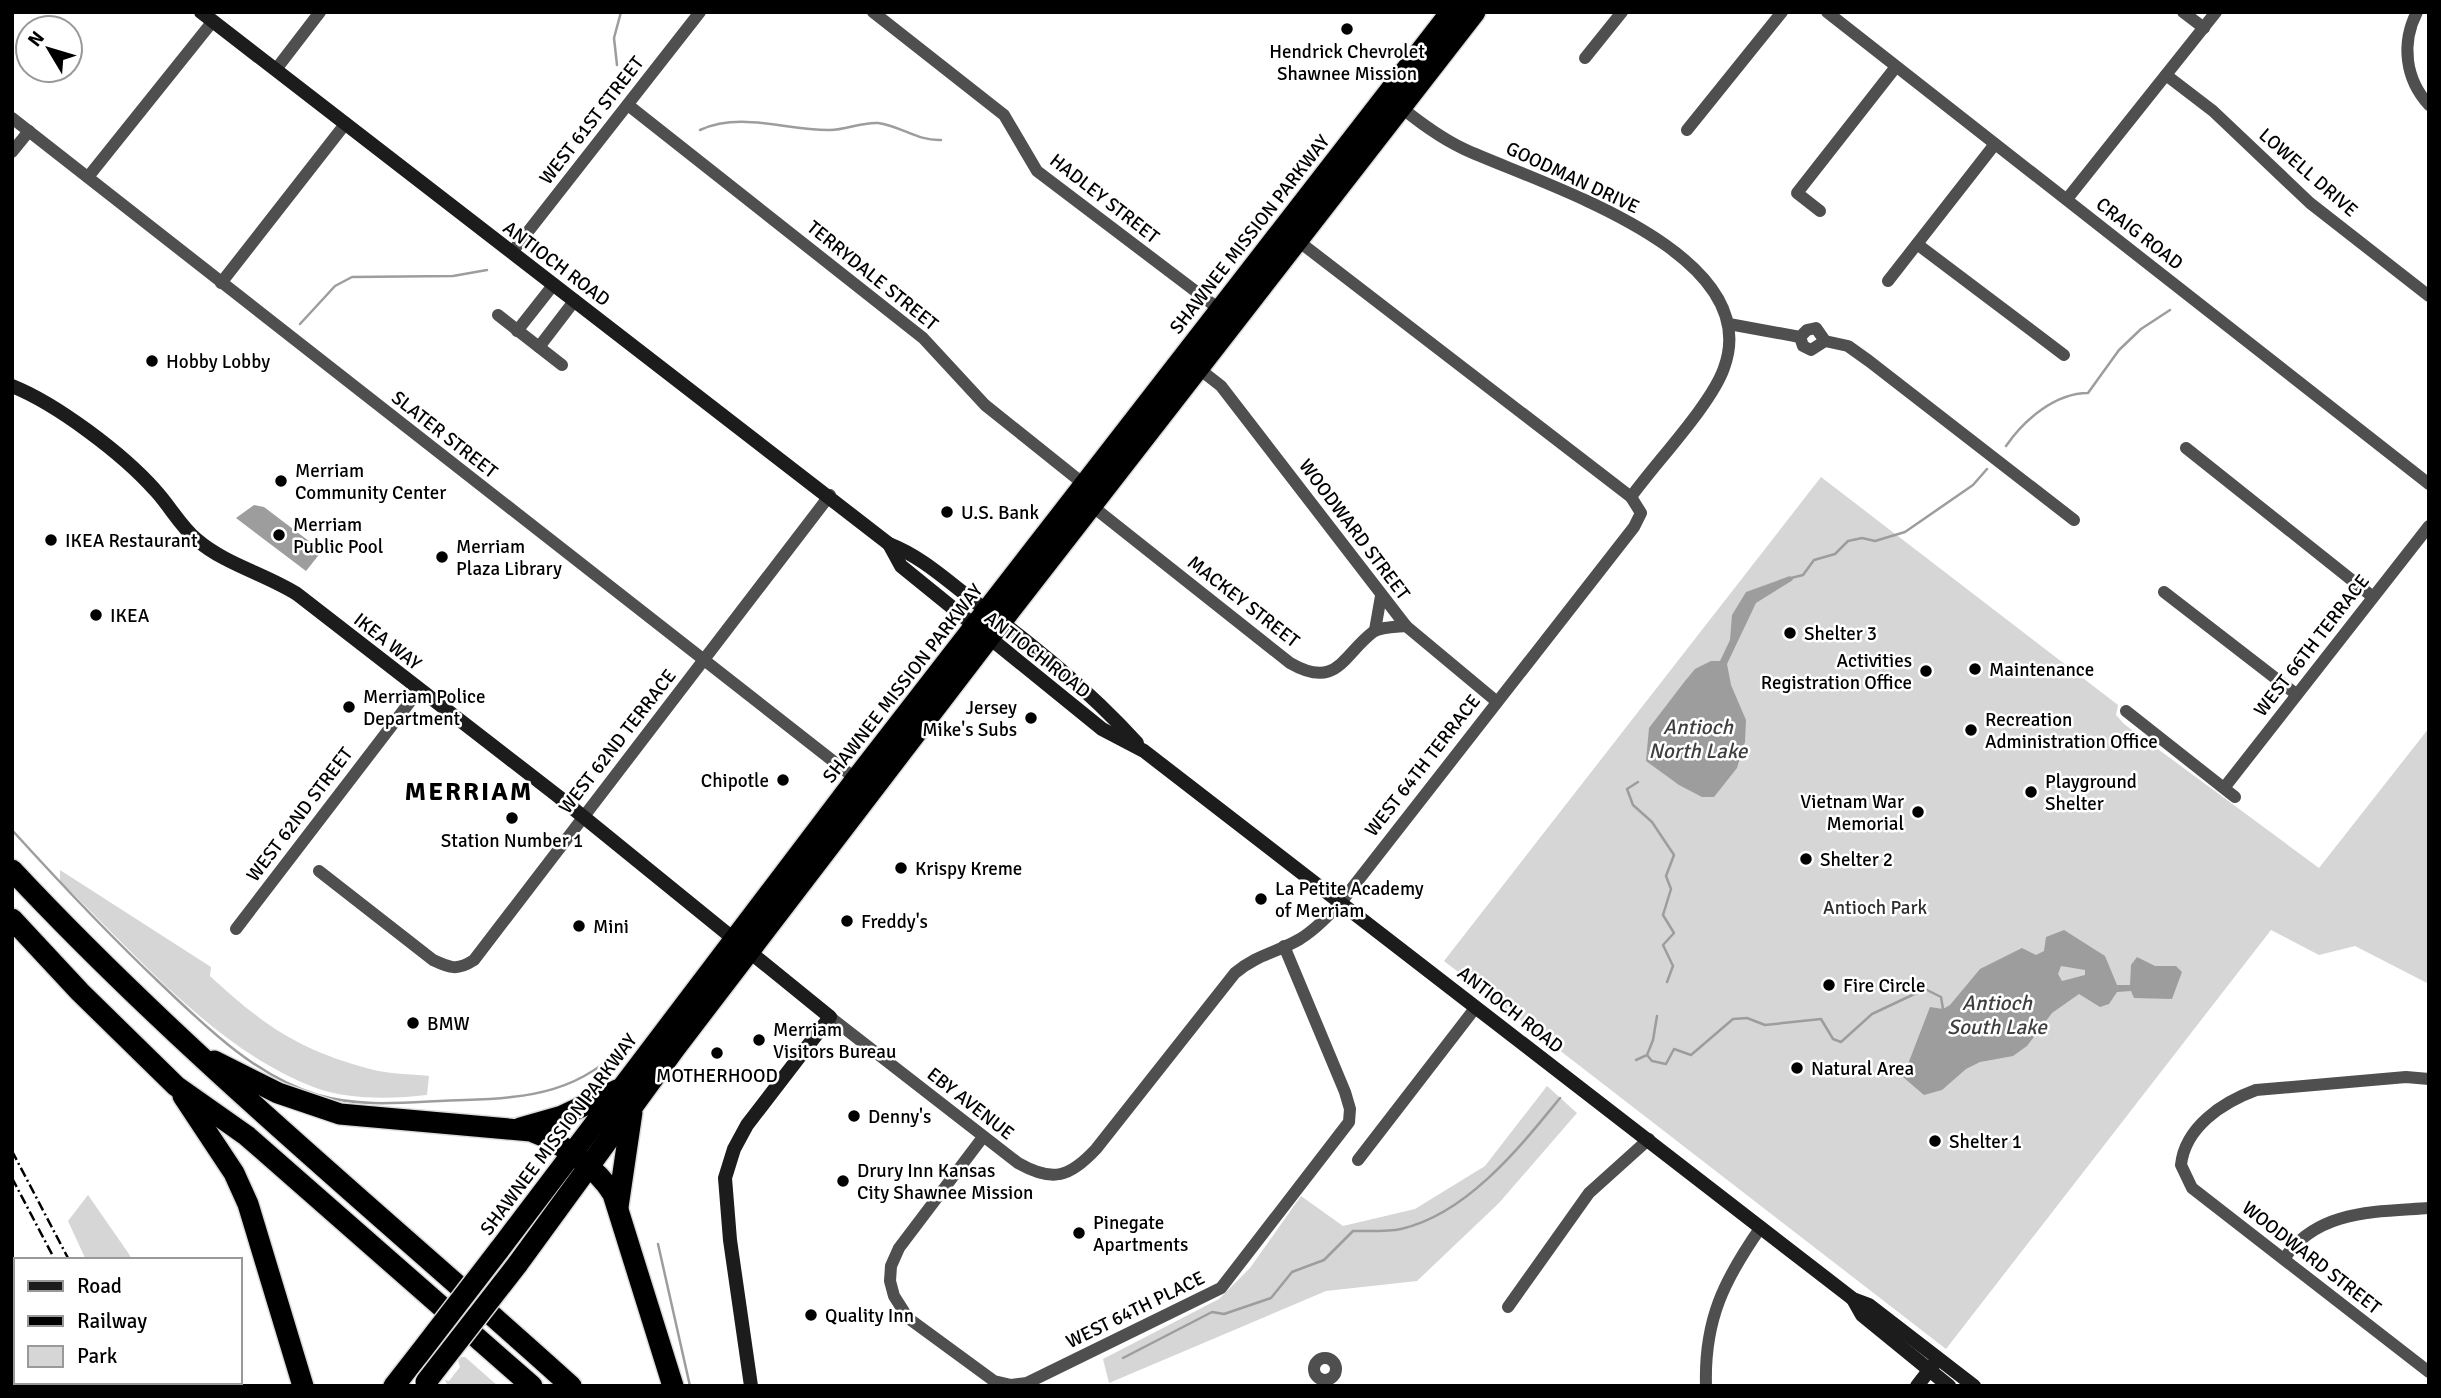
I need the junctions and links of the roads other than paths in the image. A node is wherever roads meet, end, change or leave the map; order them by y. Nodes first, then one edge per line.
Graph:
1 (320, 12) edge
2 (700, 12) edge
3 (873, 12) edge
4 (1451, 12) edge
5 (1475, 12) edge
6 (1622, 12) edge
7 (1782, 12) edge
8 (1827, 12) edge
9 (2183, 12) edge
10 (2216, 12) edge
11 (2417, 12) edge
12 (207, 17) edge
13 (2204, 28) junction
14 (1586, 58) dead end
15 (277, 68) junction
16 (1895, 68) junction
17 (2166, 75) junction
18 (1393, 101) junction
19 (628, 105) junction
20 (2429, 105) edge
21 (12, 118) edge
22 (346, 122) junction
23 (1688, 130) dead end
24 (29, 131) junction
25 (1995, 144) junction
26 (12, 152) edge
27 (88, 177) junction
28 (2067, 199) junction
29 (1820, 211) dead end
30 (1289, 234) junction
31 (1917, 243) junction
32 (512, 252) junction
33 (1888, 281) dead end
34 (221, 283) junction
35 (554, 284) junction
36 (2429, 296) edge
37 (575, 300) junction
38 (498, 315) dead end
39 (1226, 315) junction
40 (1729, 324) junction
41 (517, 331) junction
42 (539, 347) junction
43 (2064, 355) dead end
44 (562, 365) dead end
45 (1198, 368) junction
46 (12, 386) edge
47 (2186, 448) dead end
48 (2429, 484) edge
49 (1085, 485) junction
50 (830, 495) junction
51 (1631, 497) junction
52 (1092, 506) junction
53 (2074, 520) dead end
54 (2429, 526) edge
55 (889, 544) junction
56 (2164, 592) dead end
57 (1381, 596) junction
58 (2373, 597) junction
59 (987, 624) junction
60 (1406, 626) junction
61 (1375, 630) junction
62 (703, 662) junction
63 (419, 690) junction
64 (2296, 695) junction
65 (1496, 701) junction
66 (2126, 711) dead end
67 (1144, 751) junction
68 (856, 779) junction
69 (2224, 788) junction
70 (2235, 797) dead end
71 (583, 817) junction
72 (834, 843) junction
73 (12, 870) edge
74 (319, 871) dead end
75 (1342, 901) junction
76 (12, 919) edge
77 (236, 929) dead end
78 (743, 945) junction
79 (1284, 946) junction
80 (1476, 1007) junction
81 (830, 1017) junction
82 (193, 1051) junction
83 (2429, 1079) edge
84 (176, 1086) junction
85 (622, 1088) junction
86 (633, 1110) junction
87 (514, 1130) junction
88 (983, 1137) junction
89 (1649, 1139) junction
90 (571, 1155) junction
91 (1358, 1160) dead end
92 (590, 1170) junction
93 (1060, 1175) joint
94 (618, 1207) junction
95 (2429, 1208) edge
96 (1761, 1227) junction
97 (2284, 1259) junction
98 (1853, 1299) junction
99 (1508, 1307) dead end
100 (1939, 1358) junction
101 (1929, 1370) junction
102 (2429, 1372) edge
103 (425, 1384) edge
104 (303, 1386) edge
105 (394, 1386) edge
106 (532, 1386) edge
107 (571, 1386) edge
108 (673, 1386) edge
109 (751, 1386) edge
110 (1706, 1386) edge
111 (1917, 1386) edge
112 (1949, 1386) edge
113 (1975, 1386) edge

1 - 15 street
2 - 19 street, WEST 61ST STREET
3 - 39 street, HADLEY STREET
4 - 18 highway, SHAWNEE MISSION PARKWAY
5 - 18 highway, SHAWNEE MISSION PARKWAY
6 - 14 street
7 - 23 street
8 - 16 street, CRAIG ROAD
9 - 13 street
10 - 13 street
11 - 20 street
12 - 15 main road, ANTIOCH ROAD
12 - 27 street
13 - 17 street
15 - 22 main road, ANTIOCH ROAD
16 - 25 street, CRAIG ROAD
16 - 29 street
17 - 28 street
17 - 36 street, LOWELL DRIVE
18 - 30 highway, SHAWNEE MISSION PARKWAY
18 - 40 street, GOODMAN DRIVE
19 - 32 street, WEST 61ST STREET
19 - 49 street, TERRYDALE STREET
21 - 24 street, SLATER STREET
22 - 32 main road, ANTIOCH ROAD
22 - 34 street
24 - 26 street
24 - 27 street, SLATER STREET
25 - 28 street, CRAIG ROAD
25 - 31 street
27 - 34 street, SLATER STREET
28 - 48 street, CRAIG ROAD
30 - 39 highway, SHAWNEE MISSION PARKWAY
30 - 51 street
31 - 33 street
31 - 43 street
32 - 35 main road, ANTIOCH ROAD
34 - 62 street, SLATER STREET
35 - 37 main road, ANTIOCH ROAD
35 - 41 street
37 - 42 street
37 - 50 main road, ANTIOCH ROAD
38 - 41 street
39 - 45 highway, SHAWNEE MISSION PARKWAY
39 - 49 highway, SHAWNEE MISSION PARKWAY
40 - 51 street
40 - 53 street
41 - 42 street
42 - 44 street
45 - 52 highway, SHAWNEE MISSION PARKWAY
45 - 57 street, WOODWARD STREET
46 - 63 main road, IKEA WAY
47 - 58 street
49 - 59 highway, SHAWNEE MISSION PARKWAY
50 - 55 main road, ANTIOCH ROAD
50 - 62 street, WEST 62ND TERRACE
51 - 65 street, WEST 64TH TERRACE
52 - 59 highway, SHAWNEE MISSION PARKWAY
52 - 61 street, MACKEY STREET
54 - 58 street, WEST 66TH TERRACE
55 - 59 main road, ANTIOCH ROAD
55 - 59 main road, ANTIOCH ROAD
56 - 64 street
57 - 60 street, WOODWARD STREET
57 - 61 street
58 - 64 street, WEST 66TH TERRACE
59 - 67 main road, ANTIOCH ROAD
59 - 67 main road, ANTIOCH ROAD
59 - 68 highway, SHAWNEE MISSION PARKWAY
59 - 72 highway, SHAWNEE MISSION PARKWAY
60 - 61 street
60 - 65 street, WOODWARD STREET
62 - 68 street, SLATER STREET
62 - 71 street, WEST 62ND TERRACE
63 - 71 main road, IKEA WAY
63 - 77 street, WEST 62ND STREET
64 - 69 street, WEST 66TH TERRACE
65 - 75 street, WEST 64TH TERRACE
66 - 69 street
67 - 75 main road, ANTIOCH ROAD
68 - 72 highway
68 - 78 highway, SHAWNEE MISSION PARKWAY
69 - 70 street
71 - 74 street, WEST 62ND TERRACE
71 - 78 main road, IKEA WAY
72 - 78 highway, SHAWNEE MISSION PARKWAY
73 - 82 highway
75 - 79 street, WEST 64TH TERRACE
75 - 80 main road, ANTIOCH ROAD
76 - 84 highway
78 - 81 main road, EBY AVENUE
78 - 85 highway, SHAWNEE MISSION PARKWAY
78 - 86 highway, SHAWNEE MISSION PARKWAY
79 - 88 street, WEST 64TH PLACE
79 - 93 street, WEST 64TH TERRACE
80 - 89 main road, ANTIOCH ROAD
80 - 91 street
81 - 88 street, EBY AVENUE
81 - 109 main road
82 - 87 highway
82 - 107 highway
83 - 97 street, WOODWARD STREET
84 - 104 highway
84 - 106 highway
85 - 87 highway
85 - 90 highway, SHAWNEE MISSION PARKWAY
86 - 92 highway, SHAWNEE MISSION PARKWAY
86 - 94 highway
87 - 90 highway
88 - 93 street, EBY AVENUE
89 - 96 main road, ANTIOCH ROAD
89 - 99 street
90 - 92 highway
90 - 105 highway, SHAWNEE MISSION PARKWAY, bridge
92 - 94 highway
92 - 103 highway, SHAWNEE MISSION PARKWAY, bridge
94 - 108 highway
95 - 97 street
96 - 98 main road, ANTIOCH ROAD
96 - 110 street
97 - 102 street, WOODWARD STREET
98 - 100 main road, ANTIOCH ROAD
98 - 101 main road, ANTIOCH ROAD
100 - 101 main road
100 - 113 main road, ANTIOCH ROAD
101 - 111 main road
101 - 112 main road, ANTIOCH ROAD

